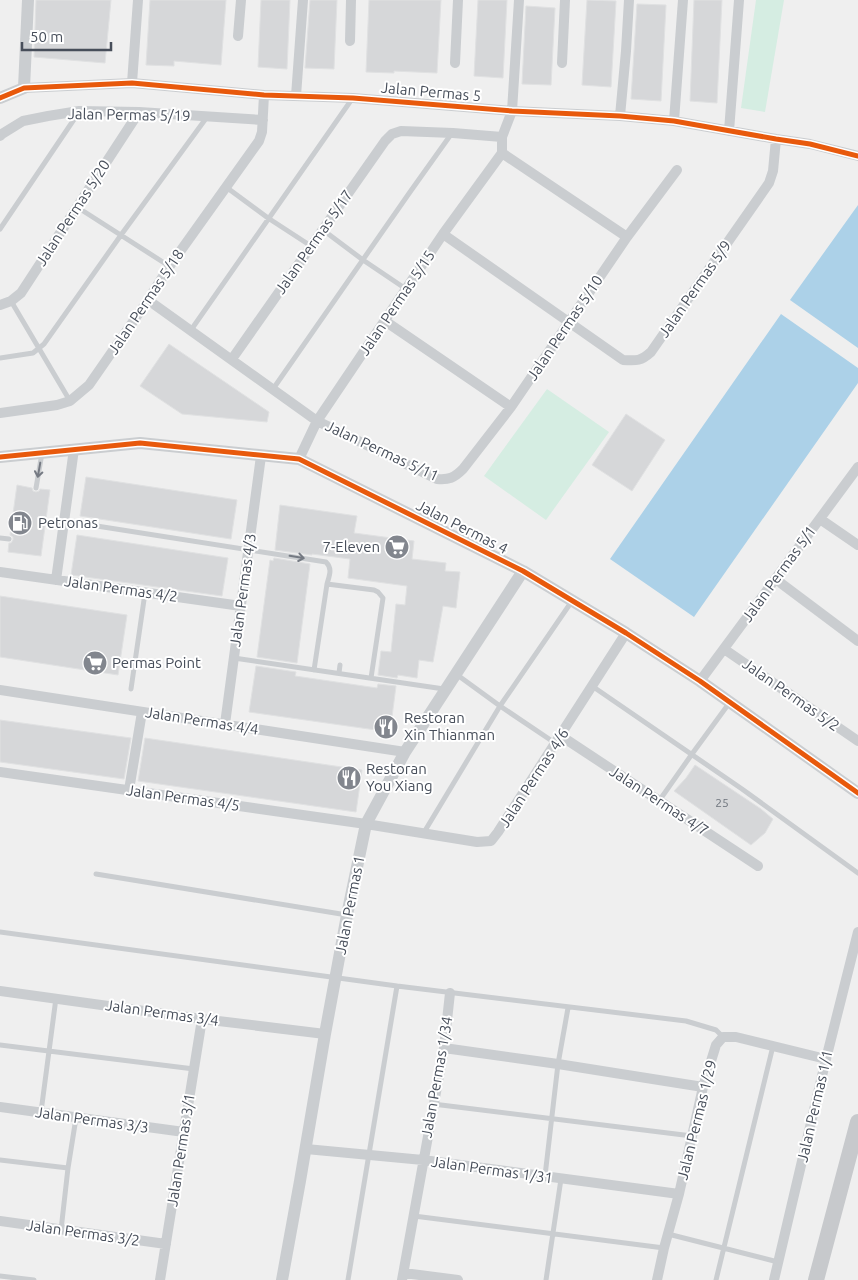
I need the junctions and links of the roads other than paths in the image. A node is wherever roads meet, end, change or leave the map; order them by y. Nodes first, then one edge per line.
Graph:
1 (28, 0) edge
2 (138, 0) edge
3 (241, 0) edge
4 (303, 0) edge
5 (351, 0) edge
6 (458, 0) edge
7 (519, 0) edge
8 (565, 0) edge
9 (629, 0) edge
10 (683, 0) edge
11 (739, 0) edge
12 (238, 36) dead end
13 (350, 41) dead end
14 (455, 63) dead end
15 (562, 63) dead end
16 (132, 83) junction
17 (24, 88) junction
18 (264, 95) junction
19 (296, 96) junction
20 (0, 98) edge
21 (353, 98) junction
22 (79, 111) junction
23 (139, 112) junction
24 (512, 112) junction
25 (620, 116) junction
26 (207, 117) junction
27 (263, 120) junction
28 (674, 121) junction
29 (729, 130) junction
30 (453, 133) junction
31 (0, 136) edge
32 (502, 137) junction
33 (776, 139) junction
34 (502, 153) junction
35 (858, 156) edge
36 (677, 170) dead end
37 (226, 187) junction
38 (77, 207) junction
39 (268, 218) junction
40 (0, 229) edge
41 (323, 230) junction
42 (443, 234) junction
43 (121, 235) junction
44 (627, 237) junction
45 (311, 246) junction
46 (363, 260) junction
47 (169, 267) junction
48 (406, 290) junction
49 (148, 300) junction
50 (11, 301) junction
51 (0, 305) edge
52 (385, 322) junction
53 (568, 322) junction
54 (190, 330) junction
55 (39, 349) junction
56 (0, 358) edge
57 (232, 359) junction
58 (273, 389) junction
59 (70, 401) junction
60 (511, 407) junction
61 (0, 413) edge
62 (318, 421) junction
63 (74, 449) junction
64 (42, 452) junction
65 (261, 456) junction
66 (0, 457) edge
67 (299, 459) junction
68 (858, 467) edge
69 (447, 480) joint
70 (36, 488) dead end
71 (820, 519) junction
72 (64, 521) junction
73 (0, 538) edge
74 (9, 539) dead end
75 (858, 545) edge
76 (249, 549) junction
77 (523, 571) junction
78 (0, 572) edge
79 (776, 578) junction
80 (56, 580) junction
81 (327, 584) junction
82 (144, 593) junction
83 (572, 601) junction
84 (241, 606) junction
85 (626, 633) junction
86 (858, 641) edge
87 (724, 649) junction
88 (234, 658) junction
89 (340, 665) dead end
90 (314, 670) junction
91 (339, 673) junction
92 (455, 673) junction
93 (372, 678) junction
94 (700, 681) junction
95 (592, 686) junction
96 (131, 689) dead end
97 (445, 689) junction
98 (0, 690) edge
99 (730, 702) junction
100 (500, 706) junction
101 (142, 712) junction
102 (225, 724) junction
103 (558, 740) junction
104 (858, 741) edge
105 (405, 752) junction
106 (692, 754) junction
107 (0, 772) edge
108 (129, 790) junction
109 (858, 793) edge
110 (659, 801) junction
111 (366, 824) junction
112 (422, 834) junction
113 (758, 866) dead end
114 (858, 873) edge
115 (96, 874) dead end
116 (347, 915) junction
117 (0, 932) edge
118 (858, 932) edge
119 (335, 978) junction
120 (397, 986) junction
121 (0, 990) edge
122 (450, 993) junction
123 (56, 998) junction
124 (568, 1008) junction
125 (202, 1019) junction
126 (325, 1034) junction
127 (723, 1037) junction
128 (0, 1045) edge
129 (773, 1046) junction
130 (444, 1048) junction
131 (49, 1051) junction
132 (826, 1059) junction
133 (558, 1064) junction
134 (194, 1070) junction
135 (704, 1087) junction
136 (433, 1104) junction
137 (0, 1107) edge
138 (41, 1113) junction
139 (76, 1118) junction
140 (551, 1120) junction
141 (858, 1122) edge
142 (184, 1132) junction
143 (692, 1136) junction
144 (306, 1149) junction
145 (369, 1155) junction
146 (0, 1160) edge
147 (423, 1160) junction
148 (68, 1168) junction
149 (545, 1176) junction
150 (561, 1179) junction
151 (679, 1194) junction
152 (413, 1216) junction
153 (0, 1222) edge
154 (61, 1230) junction
155 (553, 1234) junction
156 (668, 1234) junction
157 (166, 1244) junction
158 (664, 1248) junction
159 (724, 1248) junction
160 (778, 1262) junction
161 (0, 1276) edge
162 (403, 1276) edge
163 (34, 1280) edge
164 (160, 1280) edge
165 (282, 1280) edge
166 (348, 1280) edge
167 (458, 1280) edge
168 (546, 1280) edge
169 (658, 1280) edge
170 (716, 1280) edge
171 (774, 1280) edge
172 (816, 1280) edge

1 - 17 street
2 - 16 street
3 - 12 street
4 - 19 street
5 - 13 street
6 - 14 street
7 - 24 street
8 - 15 street
9 - 25 street
10 - 28 street
11 - 29 street
16 - 17 street, Jalan Permas 5
16 - 18 street, Jalan Permas 5
17 - 20 street, Jalan Permas 5
18 - 19 street, Jalan Permas 5
18 - 27 street
19 - 21 street, Jalan Permas 5
21 - 24 street, Jalan Permas 5
21 - 39 lane
22 - 23 street, Jalan Permas 5/19
22 - 31 street, Jalan Permas 5/19
22 - 40 lane
23 - 26 street, Jalan Permas 5/19
23 - 38 street, Jalan Permas 5/20
24 - 25 street, Jalan Permas 5
24 - 32 street
25 - 28 street, Jalan Permas 5
26 - 27 street, Jalan Permas 5/19
26 - 43 lane
27 - 37 street, Jalan Permas 5/18
28 - 29 street, Jalan Permas 5
29 - 33 street, Jalan Permas 5
30 - 32 street
30 - 41 street, Jalan Permas 5/17
30 - 46 lane
32 - 34 street
33 - 35 street, Jalan Permas 5
33 - 53 street, Jalan Permas 5/9
34 - 42 street, Jalan Permas 5/15
34 - 44 street
36 - 44 street, Jalan Permas 5/10
37 - 39 lane
37 - 47 street, Jalan Permas 5/18
38 - 43 lane
38 - 50 street, Jalan Permas 5/20
39 - 45 lane
39 - 54 lane
41 - 45 street, Jalan Permas 5/17
41 - 46 lane
42 - 48 street, Jalan Permas 5/15
42 - 53 street
43 - 47 lane
43 - 55 lane
44 - 53 street, Jalan Permas 5/10
45 - 57 street, Jalan Permas 5/17
46 - 48 lane
46 - 58 lane
47 - 49 street, Jalan Permas 5/18
48 - 52 street, Jalan Permas 5/15
49 - 54 street, Jalan Permas 5/11
49 - 59 street, Jalan Permas 5/18
50 - 51 street, Jalan Permas 5/20
50 - 55 lane
52 - 60 street
52 - 62 street, Jalan Permas 5/15
53 - 60 street, Jalan Permas 5/10
54 - 57 street, Jalan Permas 5/11
55 - 56 lane
55 - 59 lane
57 - 58 street, Jalan Permas 5/11
58 - 62 street, Jalan Permas 5/11
59 - 61 street, Jalan Permas 5/18
60 - 69 street, Jalan Permas 5/10
62 - 67 street, Jalan Permas 5/15
62 - 69 street, Jalan Permas 5/11
63 - 64 street, Jalan Permas 4
63 - 65 street, Jalan Permas 4
63 - 72 street
64 - 66 street, Jalan Permas 4
64 -> 70 lane
65 - 67 street, Jalan Permas 4
65 - 76 street, Jalan Permas 4/3
67 - 77 street, Jalan Permas 4
68 - 71 street, Jalan Permas 5/1
71 - 75 street
71 - 79 street, Jalan Permas 5/1
72 - 76 lane
72 - 80 street
73 - 74 lane
76 -> 81 lane
76 - 84 street, Jalan Permas 4/3
77 - 83 street, Jalan Permas 4
77 - 92 street, Jalan Permas 1
78 - 80 street, Jalan Permas 4/2
79 - 86 street
79 - 87 street, Jalan Permas 5/1
80 - 82 street, Jalan Permas 4/2
81 - 90 lane
81 - 93 lane
82 - 84 street, Jalan Permas 4/2
82 - 96 lane
83 - 85 street, Jalan Permas 4
83 - 100 lane
84 - 88 street, Jalan Permas 4/3
85 - 94 street, Jalan Permas 4
85 - 95 street, Jalan Permas 4/6
87 - 94 street, Jalan Permas 5/1
87 - 104 street, Jalan Permas 5/2
88 - 90 lane
88 - 102 street, Jalan Permas 4/3
89 - 91 lane
90 - 91 lane
91 - 93 lane
92 - 97 street, Jalan Permas 1
92 - 100 lane
93 - 97 lane
94 - 99 street, Jalan Permas 4
95 - 103 street, Jalan Permas 4/6
95 - 106 lane
97 - 105 street, Jalan Permas 1
98 - 101 street, Jalan Permas 4/4
99 - 106 lane
99 - 109 street, Jalan Permas 4
100 - 103 lane
100 - 112 lane
101 - 102 street, Jalan Permas 4/4
101 - 108 street
102 - 105 street, Jalan Permas 4/4
103 - 110 street, Jalan Permas 4/7
103 - 112 street, Jalan Permas 4/6
105 - 111 street, Jalan Permas 1
106 - 110 lane
106 - 114 lane
107 - 108 street, Jalan Permas 4/5
108 - 111 street, Jalan Permas 4/5
110 - 113 street, Jalan Permas 4/7
111 - 112 street, Jalan Permas 4/6
111 - 116 street, Jalan Permas 1
115 - 116 lane
116 - 119 street, Jalan Permas 1
117 - 119 lane
118 - 132 street, Jalan Permas 1/1
119 - 120 lane
119 - 126 street, Jalan Permas 1
120 - 122 lane
120 - 145 lane
121 - 123 street, Jalan Permas 3/4
122 - 124 lane
122 - 130 street, Jalan Permas 1/34
123 - 125 street, Jalan Permas 3/4
123 - 131 lane
124 - 127 lane
124 - 133 lane
125 - 126 street, Jalan Permas 3/4
125 - 134 street, Jalan Permas 3/1
126 - 144 street, Jalan Permas 1
127 - 129 street
127 - 135 street, Jalan Permas 1/29
128 - 131 lane
129 - 132 street
129 - 159 lane
130 - 133 street
130 - 136 street, Jalan Permas 1/34
131 - 134 lane
131 - 138 lane
132 - 160 street, Jalan Permas 1/1
133 - 135 street
133 - 140 lane
134 - 142 street, Jalan Permas 3/1
135 - 143 street, Jalan Permas 1/29
136 - 140 lane
136 - 147 street, Jalan Permas 1/34
137 - 138 street, Jalan Permas 3/3
138 - 139 street, Jalan Permas 3/3
139 - 142 street, Jalan Permas 3/3
139 - 148 lane
140 - 143 lane
140 - 149 lane
141 - 172 main road
142 - 157 street, Jalan Permas 3/1
143 - 151 street, Jalan Permas 1/29
144 - 145 street, Jalan Permas 1/31
144 - 165 street, Jalan Permas 1
145 - 147 street, Jalan Permas 1/31
145 - 166 lane
146 - 148 lane
147 - 149 street, Jalan Permas 1/31
147 - 152 street, Jalan Permas 1/34
148 - 154 lane
149 - 150 street, Jalan Permas 1/31
150 - 151 street, Jalan Permas 1/31
150 - 155 lane
151 - 156 street, Jalan Permas 1/29
152 - 155 lane
152 - 162 street, Jalan Permas 1/34
153 - 154 street, Jalan Permas 3/2
154 - 157 street, Jalan Permas 3/2
155 - 158 lane
155 - 168 lane
156 - 158 street, Jalan Permas 1/29
156 - 159 lane
157 - 164 street, Jalan Permas 3/1
158 - 169 street, Jalan Permas 1/29
159 - 160 lane
159 - 170 lane
160 - 171 street, Jalan Permas 1/1
161 - 163 lane
162 - 167 street

